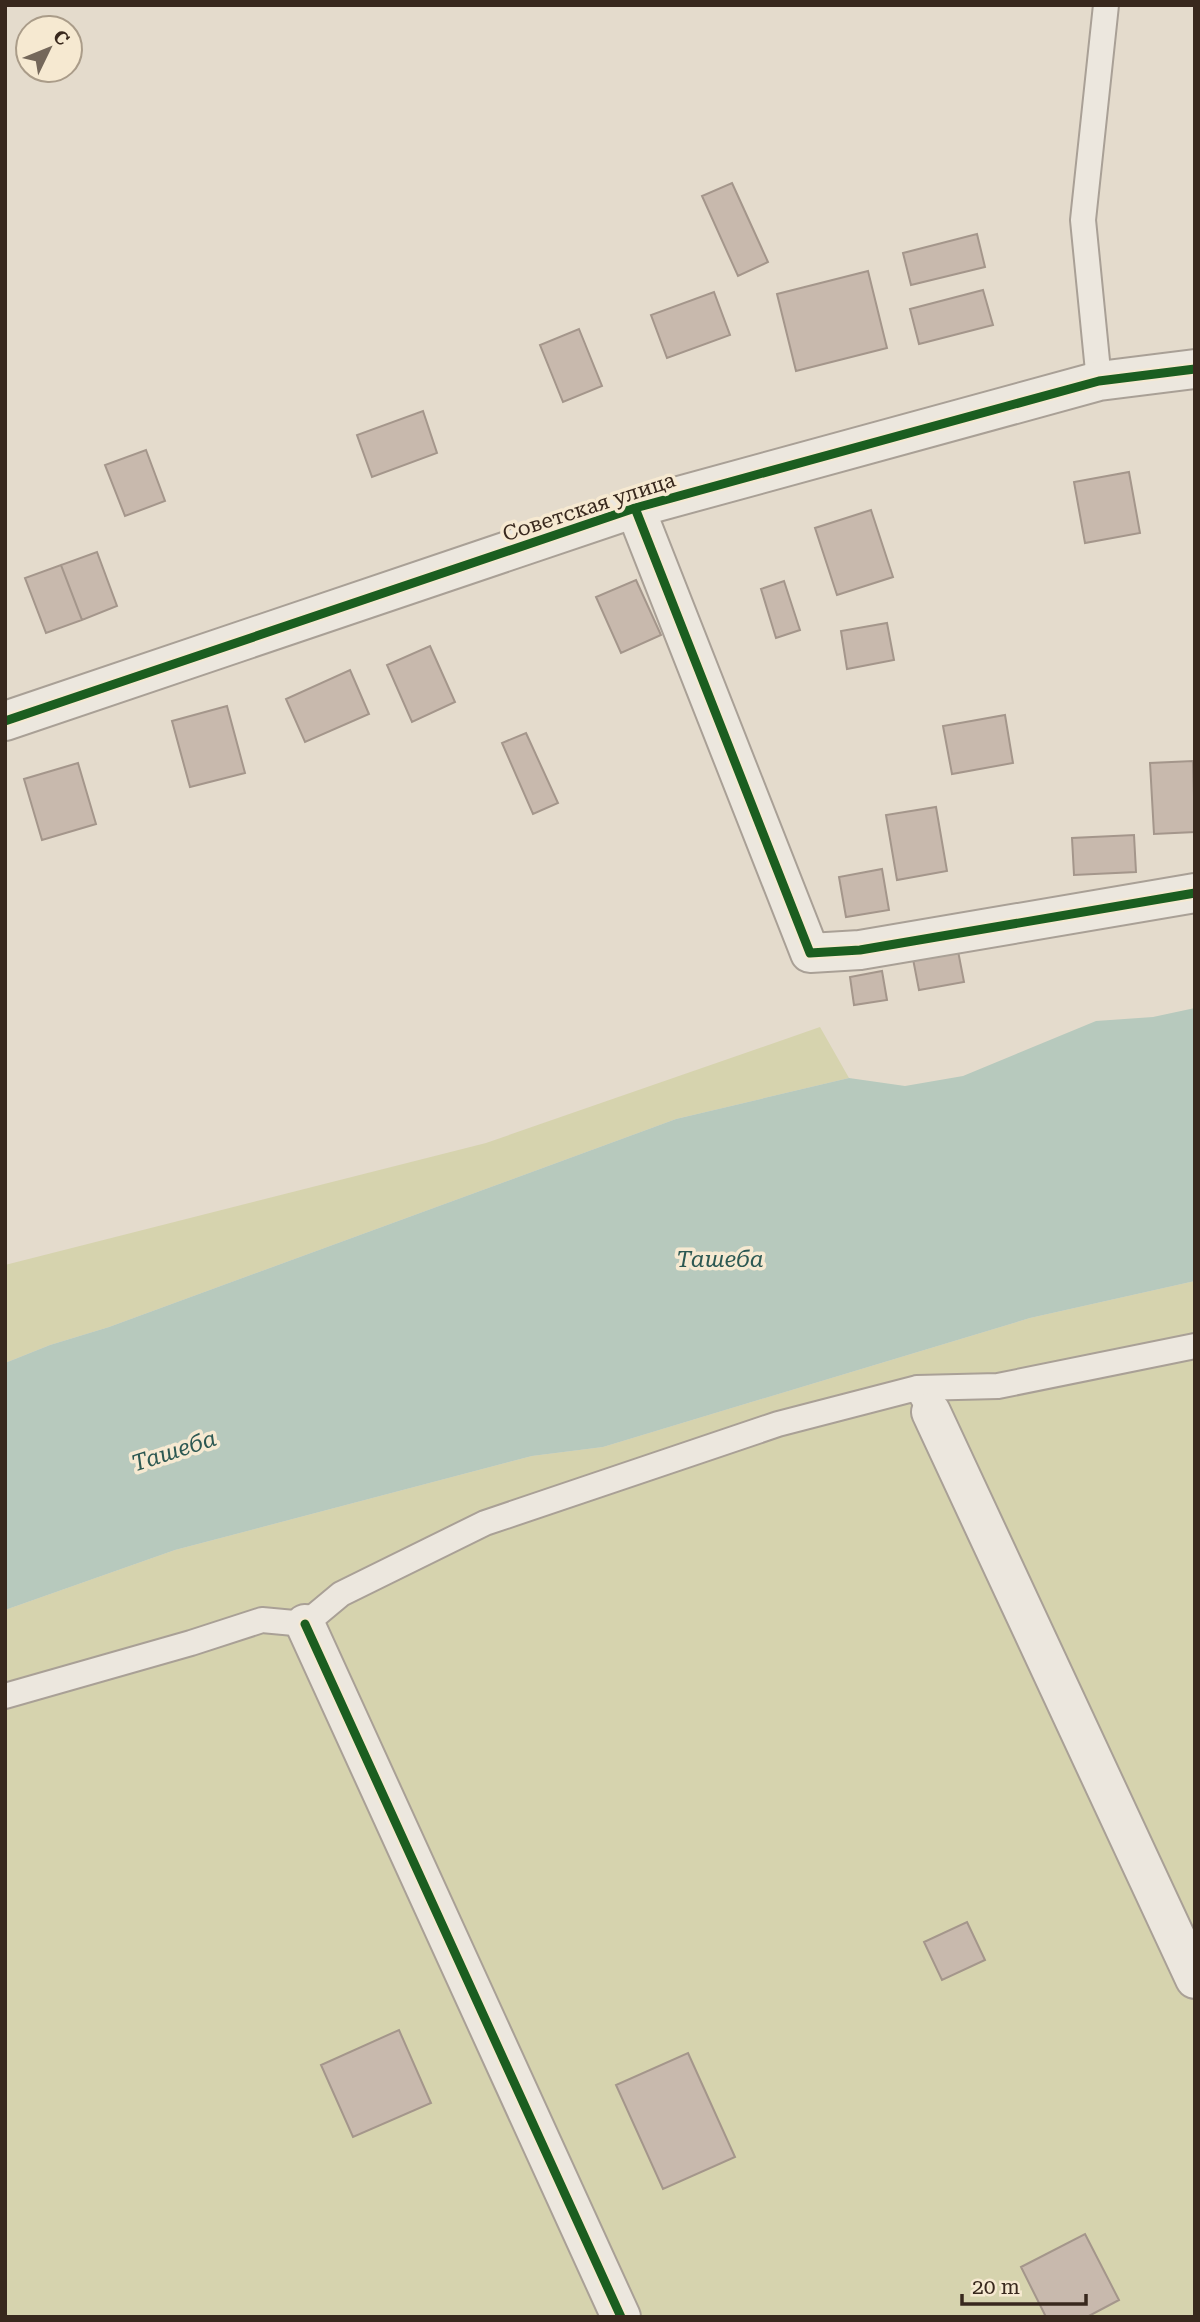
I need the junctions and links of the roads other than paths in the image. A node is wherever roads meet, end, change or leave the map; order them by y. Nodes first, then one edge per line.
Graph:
1 (1106, 5) edge
2 (1195, 369) edge
3 (1099, 381) junction
4 (635, 508) junction
5 (5, 721) edge
6 (1195, 893) edge
7 (1195, 1346) edge
8 (924, 1400) junction
9 (305, 1625) junction
10 (5, 1696) edge
11 (1195, 1979) edge
12 (621, 2317) edge

1 - 3 lane
2 - 3 street, Советская улица
3 - 4 street, Советская улица
4 - 5 street, Советская улица
4 - 6 street
7 - 8 lane
8 - 9 lane
8 - 11 street
9 - 10 lane
9 - 12 street

